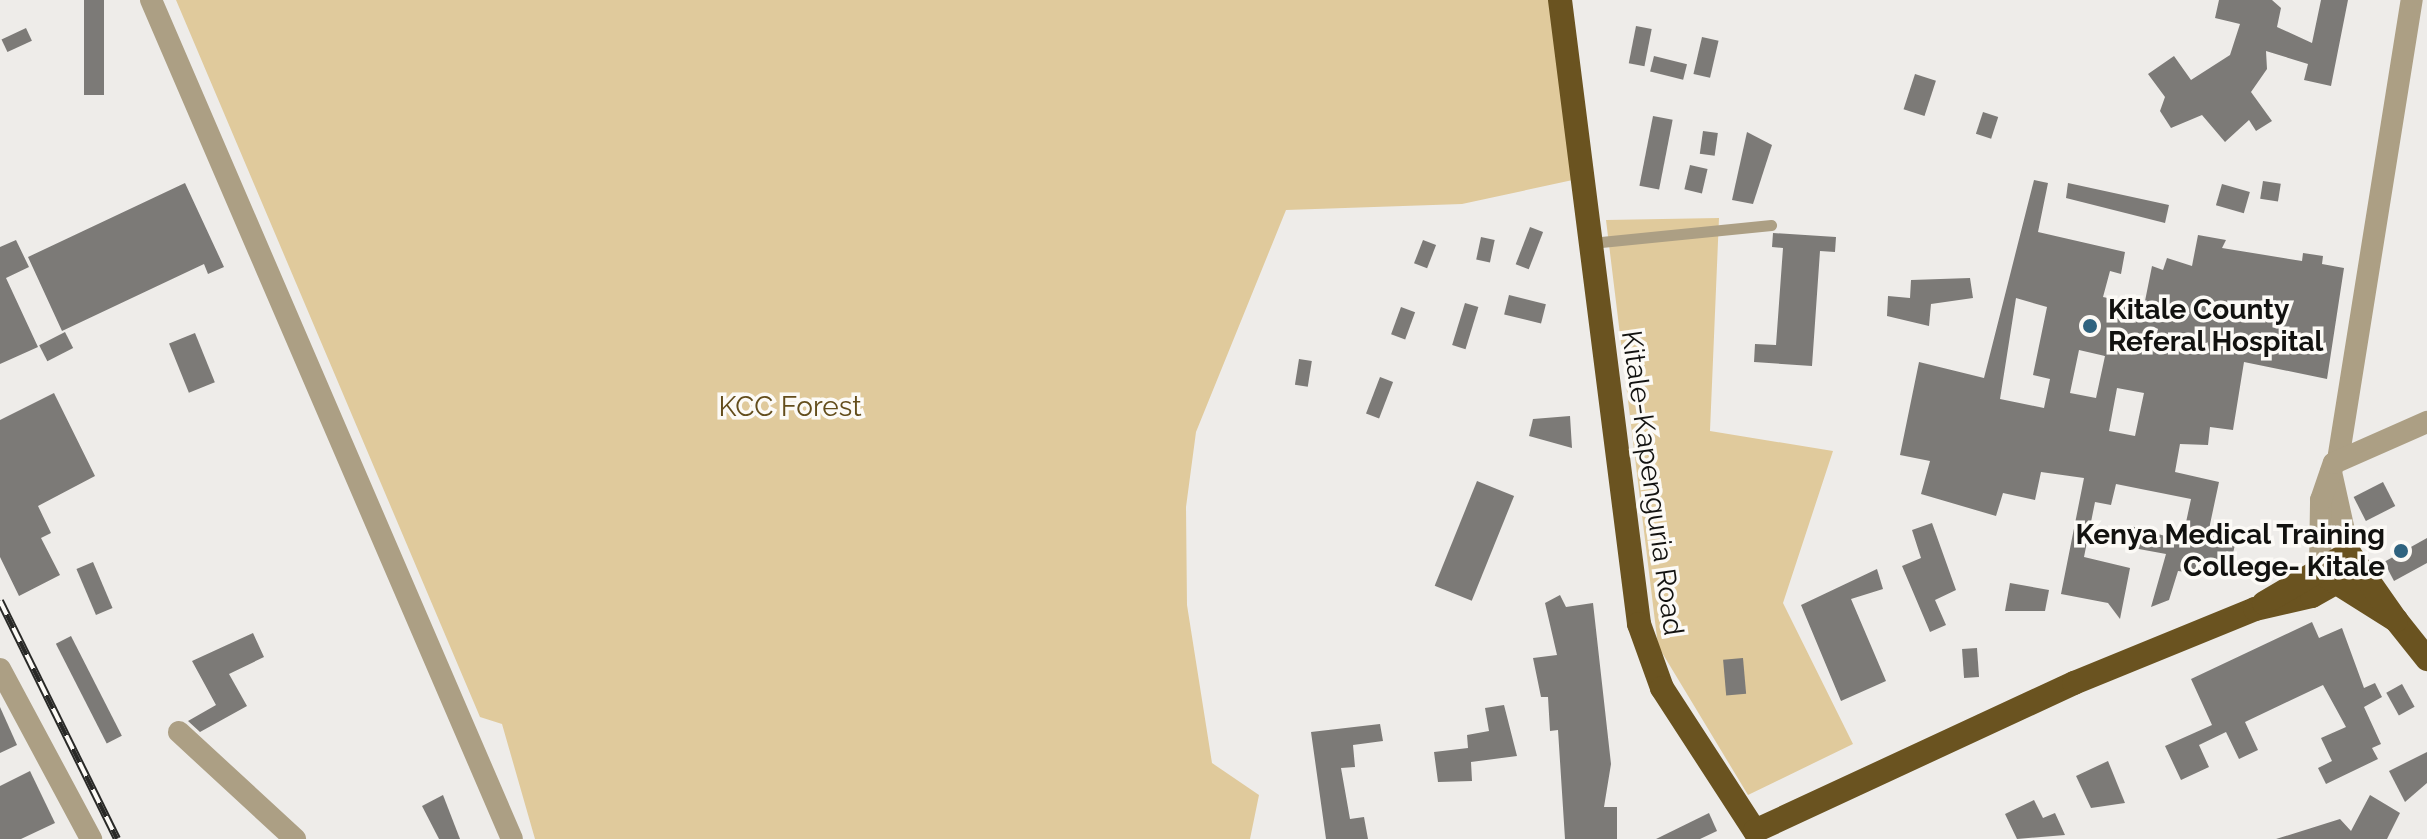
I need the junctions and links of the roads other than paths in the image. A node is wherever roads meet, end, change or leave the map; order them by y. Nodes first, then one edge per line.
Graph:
1 (151, 0) edge
2 (1560, 0) edge
3 (2412, 0) edge
4 (1771, 225) dead end
5 (1590, 243) junction
6 (2427, 422) edge
7 (2334, 465) junction
8 (2355, 561) junction
9 (2326, 576) junction
10 (2396, 620) junction
11 (2427, 659) edge
12 (0, 669) edge
13 (179, 732) dead end
14 (91, 839) edge
15 (295, 839) edge
16 (512, 839) edge

1 - 16 street
2 - 5 highway, Kitale-Kapenguria Road
3 - 7 street
4 - 5 lane
5 - 9 highway, Kitale-Kapenguria Road
6 - 7 street
7 - 8 street
7 - 9 street
8 - 9 highway, Kitale-Kapenguria Road
8 - 10 highway
9 - 10 highway
10 - 11 highway
12 - 14 street
13 - 15 street

